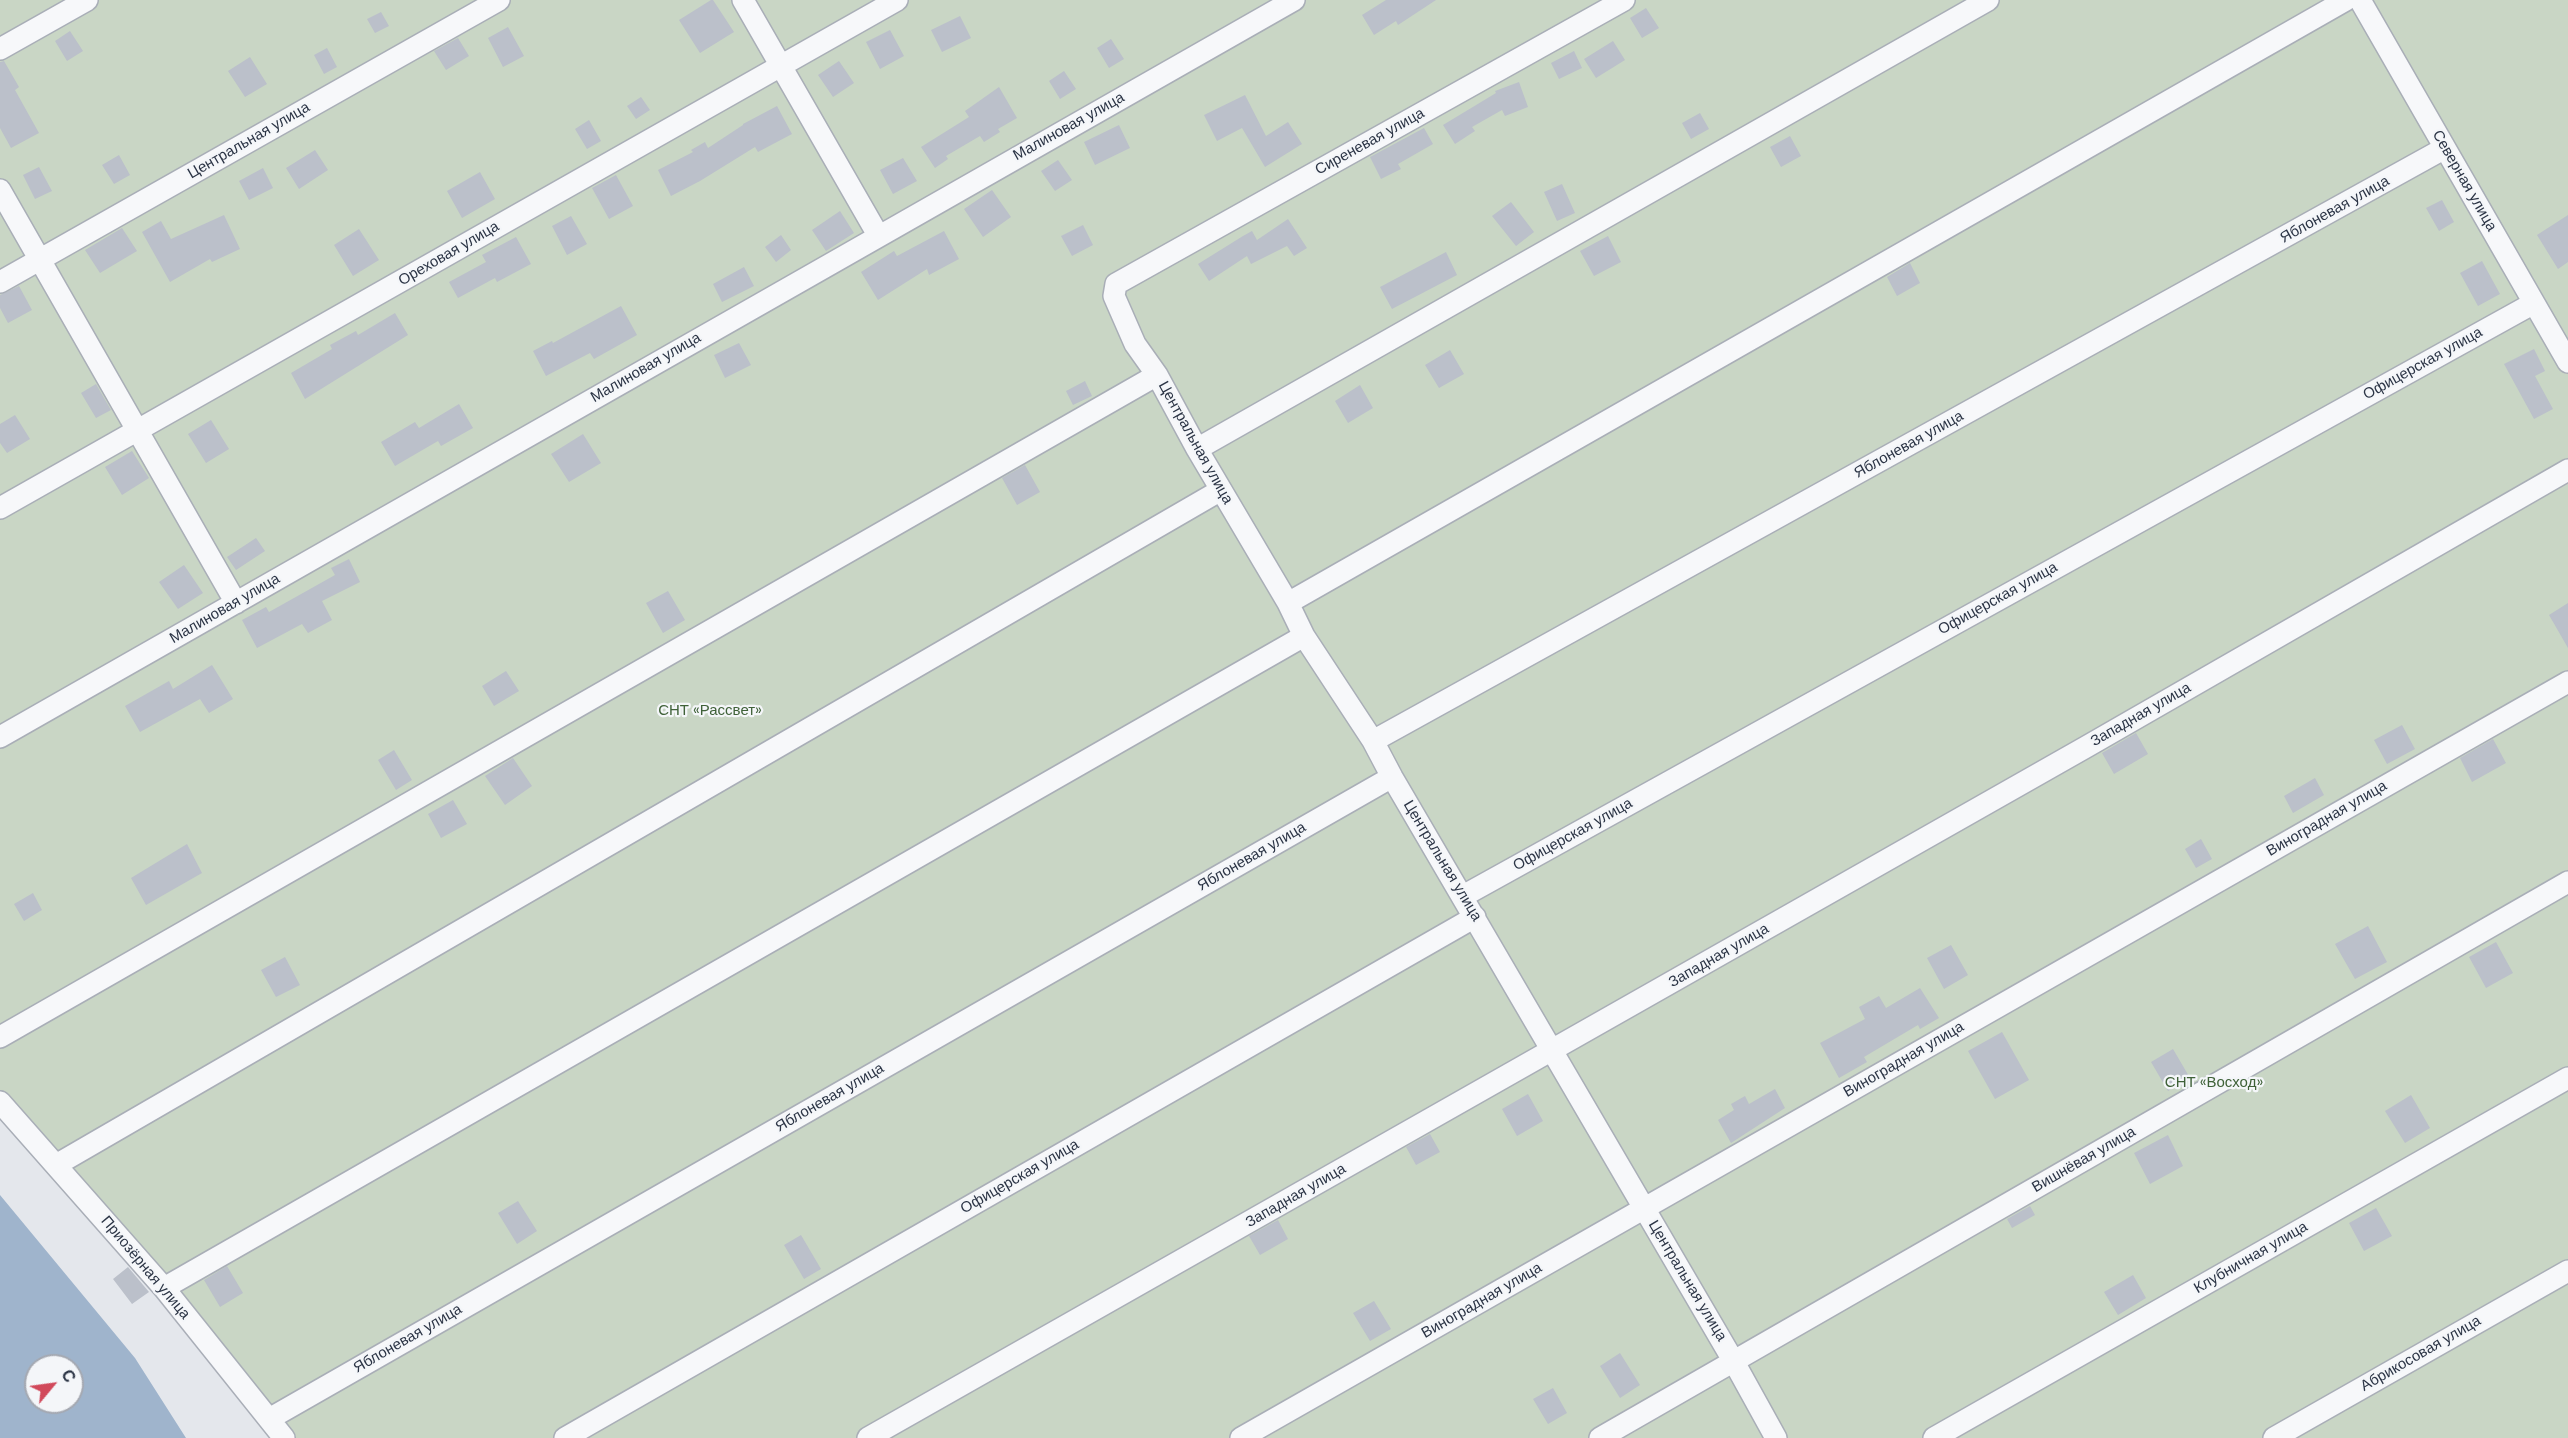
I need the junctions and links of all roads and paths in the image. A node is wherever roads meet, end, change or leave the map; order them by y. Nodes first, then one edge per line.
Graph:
1 (87, 0) edge
2 (499, 0) edge
3 (743, 0) edge
4 (897, 0) edge
5 (1294, 0) edge
6 (1624, 0) edge
7 (1988, 0) edge
8 (2346, 0) edge
9 (2360, 0) edge
10 (0, 49) edge
11 (780, 66) junction
12 (2445, 148) junction
13 (0, 190) edge
14 (878, 235) junction
15 (41, 259) junction
16 (0, 282) edge
17 (1116, 284) joint
18 (2534, 303) junction
19 (2568, 362) edge
20 (1157, 375) junction
21 (138, 429) junction
22 (1197, 449) junction
23 (2568, 470) edge
24 (1221, 490) junction
25 (0, 508) edge
26 (236, 603) junction
27 (1288, 603) junction
28 (1304, 636) junction
29 (2568, 682) edge
30 (0, 737) edge
31 (1374, 741) junction
32 (1392, 777) junction
33 (2568, 882) edge
34 (1463, 896) junction
35 (1475, 917) junction
36 (0, 1037) edge
37 (1551, 1052) junction
38 (2568, 1078) edge
39 (0, 1102) edge
40 (56, 1165) junction
41 (1644, 1209) junction
42 (2568, 1271) edge
43 (164, 1288) junction
44 (1734, 1362) junction
45 (268, 1419) junction
46 (284, 1438) edge
47 (565, 1438) edge
48 (868, 1438) edge
49 (1241, 1438) edge
50 (1600, 1438) edge
51 (1776, 1438) edge
52 (1934, 1438) edge
53 (2274, 1438) edge

1 - 10 street
2 - 15 street, Центральная улица
3 - 11 street
4 - 11 street, Ореховая улица
5 - 14 street, Малиновая улица
6 - 17 street, Сиреневая улица
7 - 22 street
8 - 27 street
9 - 12 street, Северная улица
11 - 14 street
11 - 21 street, Ореховая улица
12 - 18 street, Северная улица
12 - 31 street, Яблоневая улица
13 - 15 street
14 - 26 street, Малиновая улица
15 - 16 street, Центральная улица
15 - 21 street
17 - 20 street, Центральная улица
18 - 19 street, Северная улица
18 - 34 street, Офицерская улица
20 - 22 street, Центральная улица
20 - 36 street
21 - 25 street, Ореховая улица
21 - 26 street
22 - 24 street, Центральная улица
23 - 37 street, Западная улица
24 - 27 street, Центральная улица
24 - 40 street
26 - 30 street, Малиновая улица
27 - 28 street, Центральная улица
28 - 31 street, Центральная улица
28 - 43 street
29 - 41 street, Виноградная улица
31 - 32 street, Центральная улица
32 - 34 street, Центральная улица
32 - 45 street, Яблоневая улица
33 - 44 street, Вишнёвая улица
34 - 35 street, Центральная улица
35 - 37 street, Центральная улица
35 - 47 street, Офицерская улица
37 - 41 street, Центральная улица
37 - 48 street, Западная улица
38 - 52 street, Клубничная улица
39 - 40 street, Приозёрная улица
40 - 43 street, Приозёрная улица
41 - 44 street, Центральная улица
41 - 49 street, Виноградная улица
42 - 53 street, Абрикосовая улица
43 - 45 street, Приозёрная улица
44 - 50 street, Вишнёвая улица
44 - 51 street, Центральная улица
45 - 46 street, Приозёрная улица

